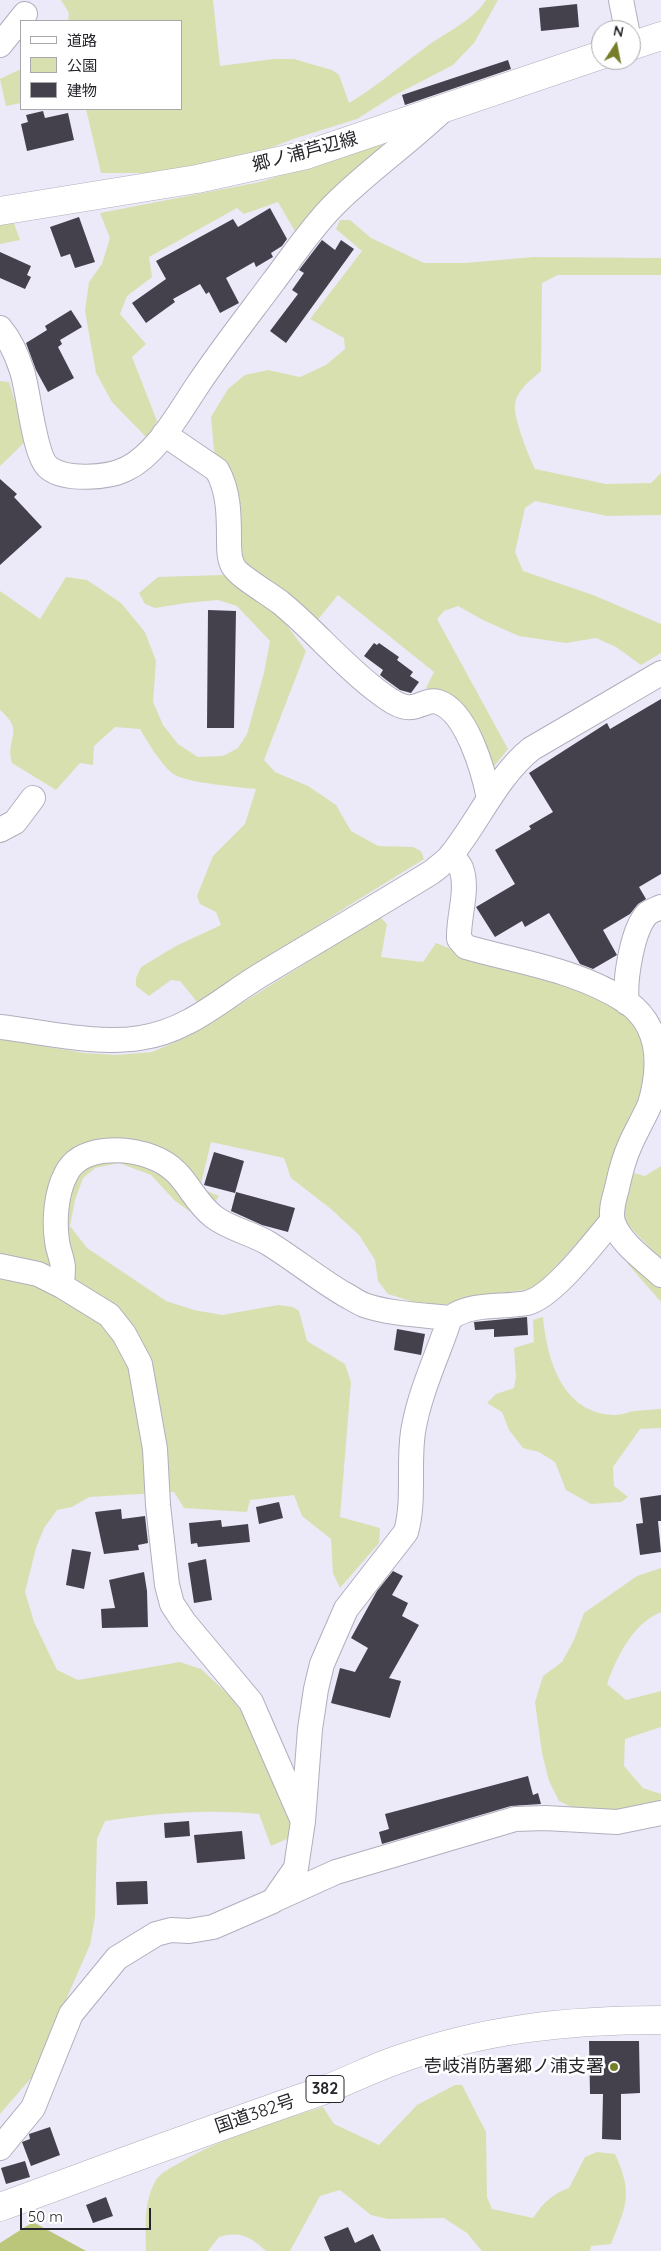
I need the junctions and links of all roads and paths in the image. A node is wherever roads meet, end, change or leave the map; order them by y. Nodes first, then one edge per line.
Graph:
1 (621, 0) edge
2 (25, 14) dead end
3 (20, 20) edge
4 (20, 20) edge
5 (625, 20) edge
6 (661, 36) edge
7 (641, 43) edge
8 (0, 45) edge
9 (591, 59) edge
10 (446, 106) junction
11 (0, 211) edge
12 (0, 328) edge
13 (7, 357) edge
14 (164, 434) junction
15 (661, 673) edge
16 (33, 798) dead end
17 (490, 799) junction
18 (0, 830) edge
19 (451, 855) junction
20 (661, 908) edge
21 (628, 1003) junction
22 (0, 1014) edge
23 (0, 1027) edge
24 (34, 1031) junction
25 (612, 1221) junction
26 (0, 1266) edge
27 (661, 1275) edge
28 (62, 1286) junction
29 (450, 1318) junction
30 (661, 1813) edge
31 (303, 1821) junction
32 (273, 1901) junction
33 (661, 2020) edge
34 (0, 2148) edge
35 (0, 2208) edge

1 - 5 street
2 - 4 street
3 - 8 street
6 - 7 main road
9 - 10 main road, 郷ノ浦芦辺線
10 - 11 main road, 郷ノ浦芦辺線
10 - 14 street
12 - 13 street
13 - 14 street
14 - 17 street
15 - 17 street
16 - 18 street
17 - 19 street
19 - 21 street
19 - 24 street
20 - 21 street
21 - 25 street
22 - 24 street
23 - 24 street
25 - 27 street
25 - 29 street
26 - 28 street
28 - 29 street
28 - 31 street
29 - 31 street
30 - 32 street
31 - 32 street
32 - 34 street
33 - 35 main road, 国道382号 / 382

